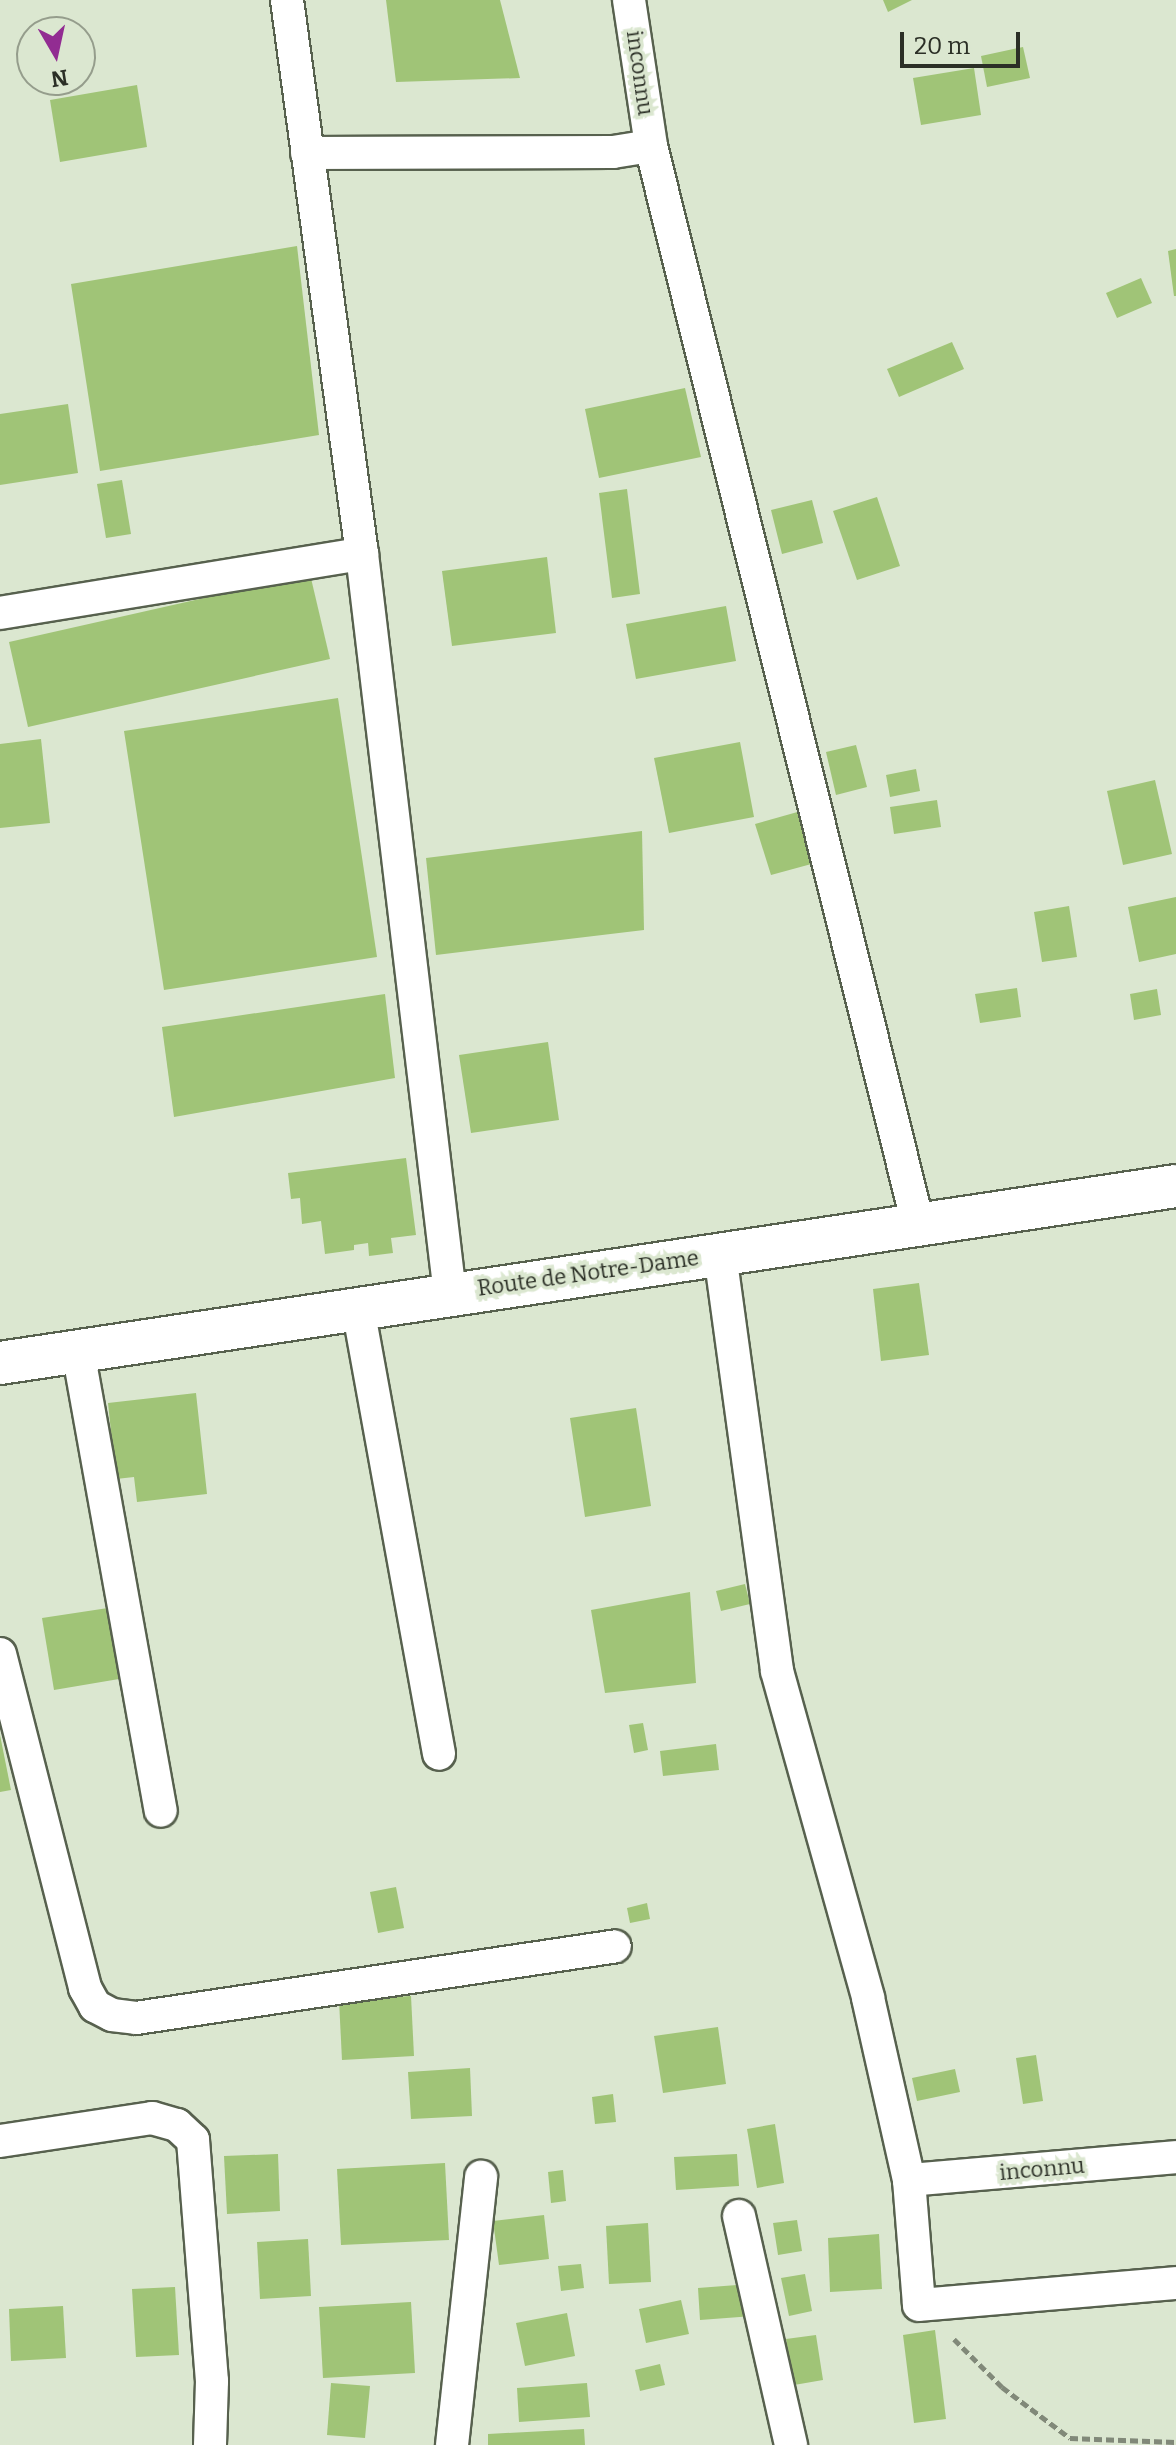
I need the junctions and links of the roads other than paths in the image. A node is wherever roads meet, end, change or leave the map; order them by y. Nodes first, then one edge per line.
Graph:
1 (287, 0) edge
2 (629, 0) edge
3 (651, 146) junction
4 (307, 153) junction
5 (362, 554) junction
6 (0, 613) edge
7 (1176, 1186) edge
8 (918, 1224) junction
9 (720, 1254) junction
10 (450, 1294) junction
11 (358, 1308) junction
12 (78, 1351) junction
13 (0, 1363) edge
14 (0, 1654) edge
15 (439, 1754) dead end
16 (161, 1811) dead end
17 (615, 1946) dead end
18 (0, 2141) edge
19 (1176, 2157) edge
20 (481, 2177) dead end
21 (909, 2180) junction
22 (739, 2216) dead end
23 (1176, 2283) edge
24 (210, 2445) edge
25 (452, 2445) edge
26 (791, 2445) edge

1 - 4 street
2 - 3 street, inconnu
3 - 4 street
3 - 8 street, inconnu
4 - 5 street
5 - 6 street
5 - 10 street
7 - 8 street, Route de Notre-Dame
8 - 9 street, Route de Notre-Dame
9 - 10 street, Route de Notre-Dame
9 - 21 street
10 - 11 street, Route de Notre-Dame
11 - 12 street, Route de Notre-Dame
11 - 15 street
12 - 13 street, Route de Notre-Dame
12 - 16 street
14 - 17 street
18 - 24 street
19 - 21 street, inconnu
20 - 25 street
21 - 23 street
22 - 26 street

